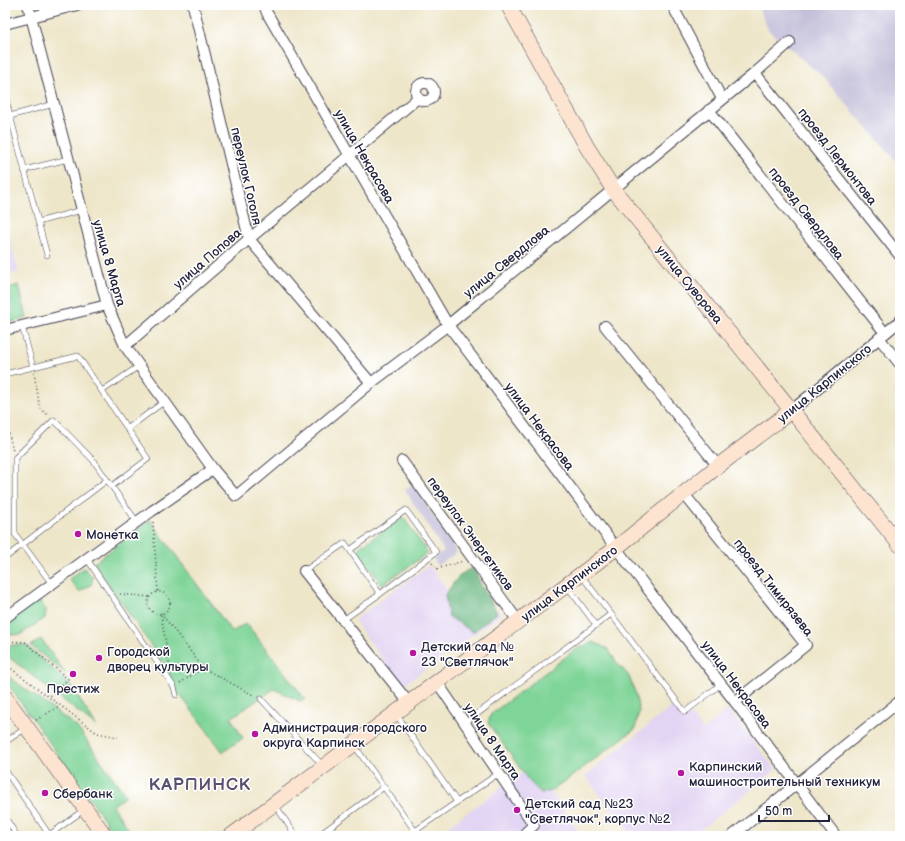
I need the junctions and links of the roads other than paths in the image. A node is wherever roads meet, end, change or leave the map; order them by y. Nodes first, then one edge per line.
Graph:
1 (28, 5) edge
2 (77, 5) edge
3 (193, 5) edge
4 (264, 5) edge
5 (508, 5) edge
6 (672, 5) edge
7 (31, 17) junction
8 (5, 24) edge
9 (790, 42) dead end
10 (755, 72) junction
11 (5, 96) edge
12 (418, 98) dead end
13 (722, 99) junction
14 (54, 104) junction
15 (709, 110) junction
16 (10, 116) junction
17 (349, 155) junction
18 (68, 159) junction
19 (24, 170) junction
20 (613, 189) junction
21 (82, 210) junction
22 (38, 222) junction
23 (249, 239) junction
24 (47, 255) dead end
25 (900, 256) edge
26 (107, 305) junction
27 (900, 321) edge
28 (448, 325) junction
29 (22, 326) junction
30 (605, 326) dead end
31 (5, 330) edge
32 (882, 335) junction
33 (125, 346) junction
34 (900, 364) edge
35 (139, 366) junction
36 (33, 368) junction
37 (5, 374) edge
38 (371, 383) junction
39 (102, 391) junction
40 (165, 401) junction
41 (792, 410) junction
42 (127, 429) junction
43 (402, 460) dead end
44 (718, 466) junction
45 (213, 469) junction
46 (107, 480) junction
47 (112, 486) junction
48 (684, 494) junction
49 (236, 496) joint
50 (137, 522) junction
51 (23, 544) junction
52 (900, 545) edge
53 (616, 548) junction
54 (350, 550) junction
55 (5, 558) edge
56 (87, 559) junction
57 (304, 571) joint
58 (580, 575) junction
59 (52, 584) junction
60 (566, 585) junction
61 (380, 594) junction
62 (611, 614) junction
63 (5, 618) edge
64 (343, 620) junction
65 (518, 621) junction
66 (596, 625) junction
67 (437, 682) junction
68 (721, 684) junction
69 (176, 695) dead end
70 (5, 697) edge
71 (262, 699) road end
72 (900, 700) edge
73 (735, 702) junction
74 (409, 703) junction
75 (395, 713) junction
76 (465, 723) junction
77 (27, 727) junction
78 (5, 742) edge
79 (354, 744) junction
80 (323, 767) junction
81 (5, 770) edge
82 (499, 773) junction
83 (796, 784) junction
84 (384, 787) junction
85 (457, 802) junction
86 (274, 804) junction
87 (86, 809) junction
88 (5, 817) edge
89 (328, 829) junction
90 (526, 832) dead end
91 (17, 836) edge
92 (49, 836) edge
93 (105, 836) edge
94 (231, 836) edge
95 (296, 836) edge
96 (318, 836) edge
97 (333, 836) edge
98 (732, 836) edge
99 (836, 836) edge

1 - 7 street, улица 8 Марта
2 - 7 street
3 - 23 street, переулок Гоголя
4 - 17 street, улица Некрасова
5 - 20 street, улица Суворова
6 - 13 street
7 - 8 street
7 - 14 street, улица 8 Марта
9 - 10 street, улица Свердлова
10 - 13 street, улица Свердлова
10 - 25 street, проезд Лермонтова
11 - 16 lane
12 - 17 street, улица Попова
13 - 15 street, улица Свердлова
14 - 16 lane
14 - 18 street, улица 8 Марта
15 - 20 street, улица Свердлова
15 - 32 street, проезд Свердлова
16 - 19 lane
17 - 23 street, улица Попова
17 - 28 street, улица Некрасова
18 - 19 lane
18 - 21 street, улица 8 Марта
19 - 22 lane
20 - 28 street, улица Свердлова
20 - 41 street, улица Суворова
21 - 22 lane
21 - 26 street, улица 8 Марта
22 - 24 lane
23 - 33 street, улица Попова
23 - 38 street, переулок Гоголя
26 - 29 street
26 - 33 street, улица 8 Марта
27 - 32 street, улица Карпинского
28 - 38 street, улица Свердлова
28 - 53 street, улица Некрасова
29 - 31 street
29 - 36 lane
30 - 44 street
32 - 34 street, проезд Свердлова
32 - 41 street, улица Карпинского
33 - 35 street, улица 8 Марта
35 - 39 lane
35 - 40 street, улица 8 Марта
36 - 37 lane
36 - 39 lane
38 - 49 street, улица Свердлова
39 - 42 lane
40 - 42 lane
40 - 45 street, улица 8 Марта
41 - 44 street, улица Карпинского
41 - 52 street, улица Суворова
42 - 47 lane
43 - 65 street, переулок Энергетиков
44 - 48 street, улица Карпинского
45 - 49 street, улица 8 Марта
45 - 50 street
46 - 47 lane
46 - 51 lane
46 - 51 lane
47 - 50 lane
48 - 53 street, улица Карпинского
48 - 73 street, проезд Тимирязева
50 - 56 street
51 - 55 lane
51 - 59 lane
53 - 58 street, улица Карпинского
53 - 68 street, улица Некрасова
54 - 57 lane
54 - 61 lane
54 - 61 lane
56 - 59 street
56 - 69 lane
57 - 64 street
58 - 60 street, улица Карпинского
58 - 62 lane
59 - 63 street
60 - 65 street, улица Карпинского
60 - 66 lane
61 - 64 lane
62 - 66 lane
62 - 68 lane
64 - 74 street
65 - 67 street, улица Карпинского
66 - 76 lane
67 - 74 street, улица Карпинского
67 - 76 street, улица 8 Марта
68 - 73 street, улица Некрасова
70 - 77 street
71 - 80 lane
72 - 83 street
73 - 83 street, улица Некрасова
74 - 75 street, улица Карпинского
75 - 79 street, улица Карпинского
75 - 85 lane
76 - 82 street, улица 8 Марта
77 - 78 lane
77 - 87 street
79 - 80 street, улица Карпинского
79 - 84 lane
80 - 86 street, улица Карпинского
81 - 92 lane
82 - 85 lane
82 - 90 street, улица 8 Марта
83 - 98 street
83 - 99 street, улица Некрасова
84 - 85 lane
84 - 89 lane
86 - 94 street, улица Карпинского
86 - 95 lane
87 - 92 lane
87 - 93 street
88 - 91 lane
89 - 96 lane
89 - 97 lane

